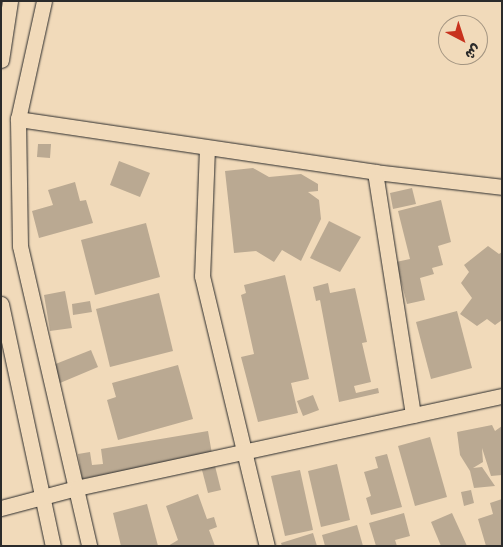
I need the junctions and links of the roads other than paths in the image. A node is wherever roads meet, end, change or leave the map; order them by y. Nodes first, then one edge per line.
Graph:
1 (10, 1) edge
2 (44, 1) edge
3 (1, 60) edge
4 (18, 119) junction
5 (207, 148) junction
6 (375, 172) junction
7 (502, 187) edge
8 (1, 304) edge
9 (502, 396) edge
10 (413, 415) junction
11 (246, 451) junction
12 (76, 488) junction
13 (43, 498) junction
14 (1, 508) edge
15 (53, 546) edge
16 (89, 546) edge
17 (267, 546) edge

1 - 3 street
2 - 4 street
4 - 5 street
4 - 12 street
5 - 6 street
5 - 11 street
6 - 7 street
6 - 10 street
8 - 13 street
9 - 10 street
10 - 11 street
11 - 12 street
11 - 17 street
12 - 13 street
12 - 16 street
13 - 14 street
13 - 15 street

